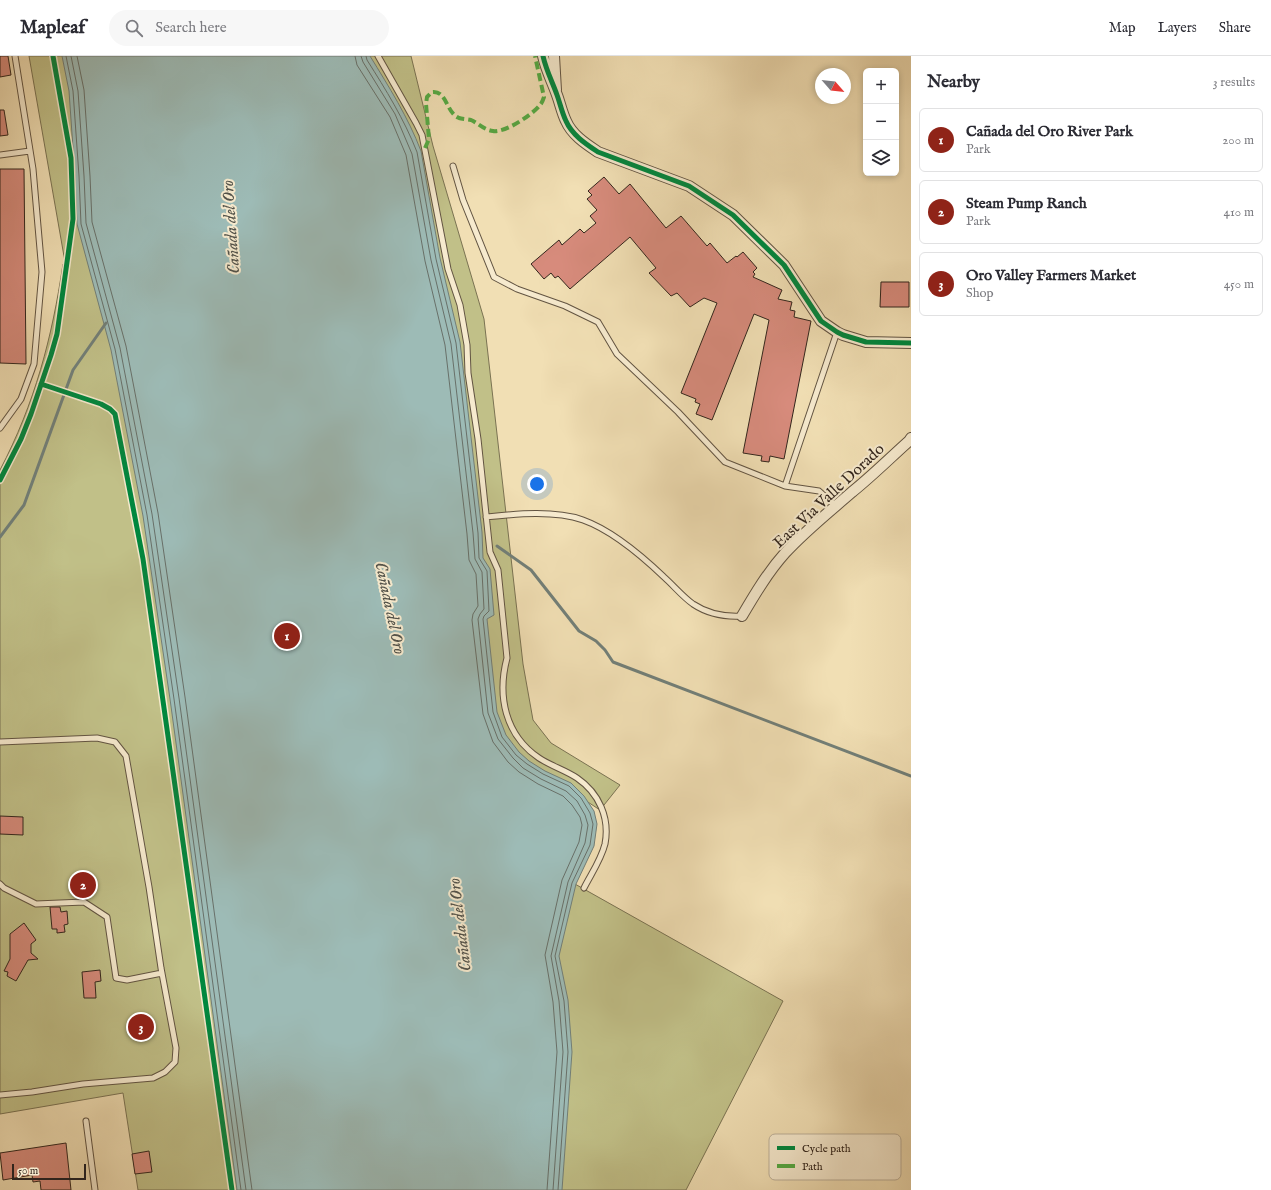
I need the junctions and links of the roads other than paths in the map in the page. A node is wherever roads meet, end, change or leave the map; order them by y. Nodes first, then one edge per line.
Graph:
1 (15, 56) edge
2 (378, 56) edge
3 (543, 56) edge
4 (554, 56) edge
5 (556, 94) junction
6 (30, 151) junction
7 (0, 155) edge
8 (453, 166) dead end
9 (837, 332) junction
10 (911, 343) edge
11 (0, 428) edge
12 (911, 438) edge
13 (785, 486) junction
14 (836, 506) junction
15 (486, 517) junction
16 (742, 616) joint
17 (0, 742) edge
18 (0, 884) edge
19 (584, 888) dead end
20 (162, 972) junction
21 (0, 1095) edge
22 (86, 1121) dead end
23 (95, 1190) edge

1 - 6 lane
2 - 15 lane
3 - 5 street
4 - 5 street
5 - 9 street
6 - 7 lane
6 - 11 lane
8 - 13 lane
9 - 10 street
9 - 13 lane
12 - 14 street, East Via Valle Dorado
13 - 14 lane
14 - 16 street, East Via Valle Dorado
15 - 16 lane
15 - 19 lane
17 - 20 lane
18 - 20 lane
20 - 21 lane
22 - 23 lane

